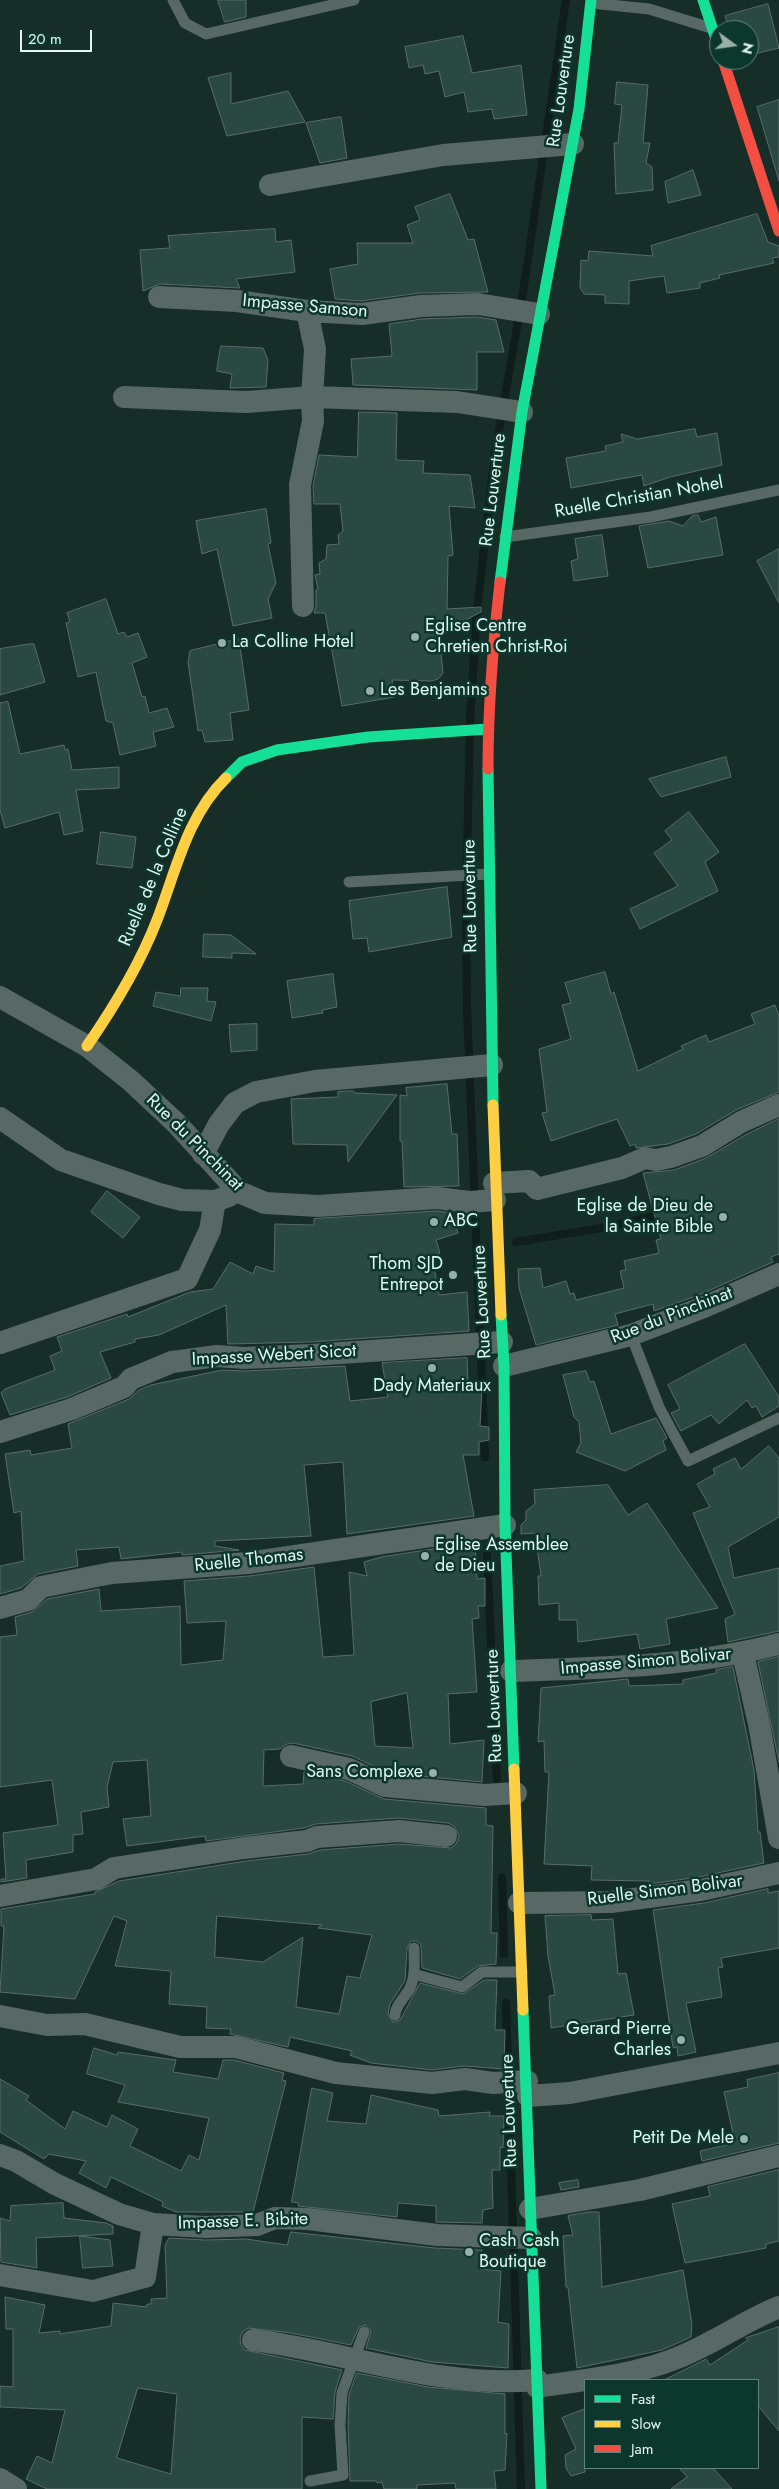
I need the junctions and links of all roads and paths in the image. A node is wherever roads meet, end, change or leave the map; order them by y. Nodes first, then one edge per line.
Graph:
1 (173, 0) edge
2 (354, 0) edge
3 (703, 0) edge
4 (591, 2) edge
5 (710, 20) edge
6 (709, 28) edge
7 (726, 70) edge
8 (556, 145) junction
9 (270, 185) dead end
10 (779, 231) edge
11 (159, 297) dead end
12 (307, 311) junction
13 (527, 312) junction
14 (124, 397) dead end
15 (312, 398) junction
16 (509, 410) junction
17 (779, 490) edge
18 (505, 538) junction
19 (304, 606) dead end
20 (488, 729) junction
21 (488, 874) junction
22 (349, 882) dead end
23 (0, 997) edge
24 (87, 1046) junction
25 (476, 1066) junction
26 (779, 1105) edge
27 (0, 1118) edge
28 (203, 1154) junction
29 (239, 1192) junction
30 (484, 1197) junction
31 (216, 1201) junction
32 (779, 1274) edge
33 (631, 1335) junction
34 (0, 1343) edge
35 (488, 1343) junction
36 (504, 1366) junction
37 (779, 1418) edge
38 (0, 1432) edge
39 (505, 1525) junction
40 (0, 1608) edge
41 (779, 1644) edge
42 (743, 1654) junction
43 (511, 1671) junction
44 (292, 1756) dead end
45 (516, 1793) junction
46 (446, 1836) dead end
47 (779, 1838) edge
48 (779, 1873) edge
49 (0, 1896) edge
50 (519, 1903) junction
51 (414, 1948) dead end
52 (522, 1972) junction
53 (414, 1976) junction
54 (395, 2015) dead end
55 (0, 2016) edge
56 (779, 2053) edge
57 (518, 2086) junction
58 (0, 2155) edge
59 (779, 2156) edge
60 (530, 2209) junction
61 (153, 2224) junction
62 (519, 2238) junction
63 (0, 2275) edge
64 (779, 2307) edge
65 (364, 2332) dead end
66 (253, 2340) dead end
67 (354, 2360) junction
68 (527, 2382) junction
69 (0, 2479) edge
70 (310, 2481) dead end
71 (16, 2489) edge
72 (541, 2489) edge

1 - 2 lane
3 - 5 main road
4 - 6 lane
4 - 8 main road, Rue Louverture
7 - 10 main road
8 - 9 street
8 - 13 main road, Rue Louverture
11 - 12 street, Impasse Samson
12 - 13 street, Impasse Samson
12 - 15 street
13 - 16 main road, Rue Louverture
14 - 15 street
15 - 16 street
15 - 19 street
16 - 18 main road, Rue Louverture
17 - 18 lane, Ruelle Christian Nohel
18 - 20 main road, Rue Louverture
20 - 21 main road, Rue Louverture
20 - 24 main road, Ruelle de la Colline
21 - 22 lane
21 - 25 main road, Rue Louverture
23 - 24 street, Rue du Pinchinat
24 - 28 street, Rue du Pinchinat
25 - 28 street
25 - 30 main road, Rue Louverture
26 - 30 street, Rue du Pinchinat
27 - 31 street
28 - 29 street, Rue du Pinchinat
29 - 30 street, Rue du Pinchinat
29 - 31 street
30 - 35 main road, Rue Louverture
31 - 34 street
32 - 33 street, Rue du Pinchinat
33 - 36 street, Rue du Pinchinat
33 - 37 lane
35 - 36 main road, Rue Louverture
35 - 38 street, Impasse Webert Sicot
36 - 39 main road, Rue Louverture
39 - 40 street, Ruelle Thomas
39 - 43 main road, Rue Louverture
41 - 42 street, Impasse Simon Bolivar
42 - 43 street, Impasse Simon Bolivar
42 - 47 street
43 - 45 main road, Rue Louverture
44 - 45 street
45 - 50 main road, Rue Louverture
46 - 49 street
48 - 50 street, Ruelle Simon Bolivar
50 - 52 main road, Rue Louverture
51 - 53 lane
52 - 53 lane
52 - 57 main road, Rue Louverture
53 - 54 lane
55 - 57 street
56 - 57 street
57 - 60 main road, Rue Louverture
58 - 61 street, Impasse E. Bibite
59 - 60 street
60 - 62 main road, Rue Louverture
61 - 62 street, Impasse E. Bibite
61 - 63 street
62 - 68 main road, Rue Louverture
64 - 68 street
65 - 67 lane
66 - 67 street
67 - 68 street
67 - 70 lane
68 - 72 main road, Rue Louverture
69 - 71 street

